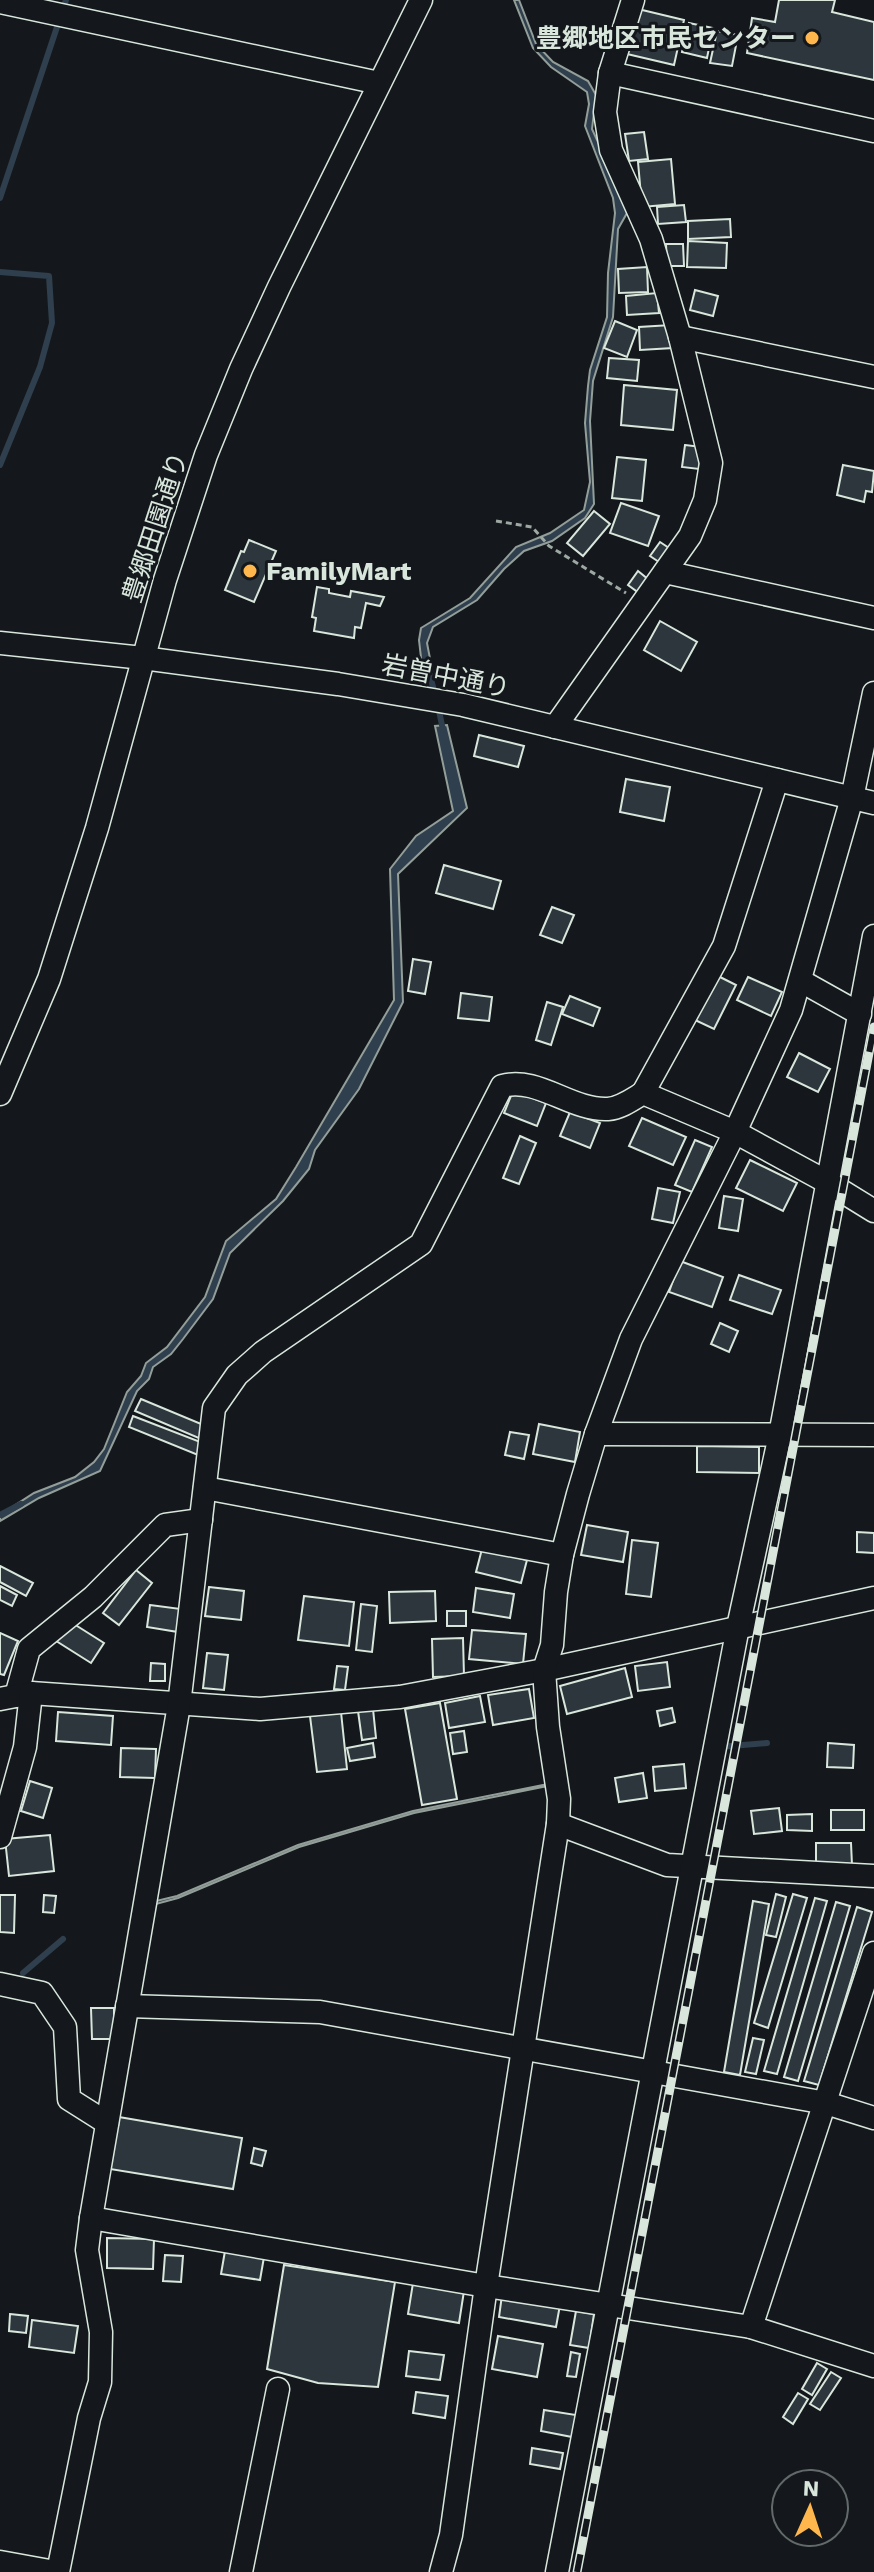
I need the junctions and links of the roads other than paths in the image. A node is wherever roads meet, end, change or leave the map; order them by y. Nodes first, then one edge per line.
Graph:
1 (421, 0) edge
2 (633, 0) edge
3 (0, 2) edge
4 (610, 73) junction
5 (379, 83) junction
6 (874, 131) edge
7 (680, 337) junction
8 (874, 377) edge
9 (665, 572) junction
10 (874, 618) edge
11 (0, 643) edge
12 (143, 658) junction
13 (874, 693) edge
14 (555, 727) junction
15 (777, 780) junction
16 (863, 801) edge
17 (874, 936) edge
18 (801, 981) junction
19 (860, 1014) junction
20 (643, 1093) junction
21 (0, 1094) edge
22 (735, 1132) junction
23 (827, 1182) junction
24 (874, 1211) edge
25 (596, 1434) junction
26 (780, 1435) junction
27 (874, 1435) edge
28 (205, 1488) junction
29 (201, 1520) junction
30 (562, 1555) junction
31 (874, 1598) edge
32 (738, 1627) junction
33 (544, 1670) junction
34 (16, 1696) edge
35 (179, 1705) junction
36 (558, 1824) junction
37 (0, 1837) edge
38 (692, 1866) junction
39 (874, 1876) edge
40 (874, 1953) edge
41 (0, 1984) edge
42 (127, 2006) junction
43 (523, 2050) junction
44 (653, 2073) junction
45 (826, 2103) junction
46 (874, 2118) edge
47 (107, 2123) junction
48 (91, 2218) junction
49 (486, 2286) junction
50 (608, 2305) junction
51 (751, 2327) junction
52 (874, 2366) edge
53 (278, 2389) dead end
54 (0, 2562) edge
55 (56, 2572) edge
56 (241, 2572) edge
57 (441, 2572) edge
58 (557, 2572) edge

1 - 5 street, 豊郷田園通り
2 - 4 street
3 - 5 street
4 - 6 street
4 - 7 street
5 - 12 street, 豊郷田園通り
7 - 8 street
7 - 9 street
9 - 10 street
9 - 14 street
11 - 12 street, 岩曽中通り
12 - 14 street, 岩曽中通り
12 - 21 street, 豊郷田園通り
13 - 16 street
14 - 15 street, 岩曽中通り
15 - 16 street, 岩曽中通り
15 - 20 street
16 - 18 street
17 - 19 street
18 - 19 street
18 - 22 street
19 - 23 street
20 - 22 street
20 - 28 street
22 - 23 street
22 - 25 street
23 - 24 street
23 - 26 street
25 - 26 street
25 - 30 street
26 - 27 street
26 - 32 street
28 - 29 street
28 - 30 street
29 - 34 street
29 - 35 street
30 - 33 street
31 - 32 street
32 - 33 street
32 - 38 street
33 - 35 street
33 - 36 street
34 - 35 street
34 - 37 street
35 - 42 street
36 - 38 street
36 - 43 street
38 - 39 street
38 - 44 street
40 - 45 street
41 - 47 street
42 - 43 street
42 - 47 street
43 - 44 street
43 - 49 street
44 - 45 street
44 - 50 street
45 - 46 street
45 - 51 street
47 - 48 street
48 - 49 street
48 - 55 street
49 - 50 street
49 - 57 street
50 - 51 street
50 - 58 street
51 - 52 street
53 - 56 street
54 - 55 street

